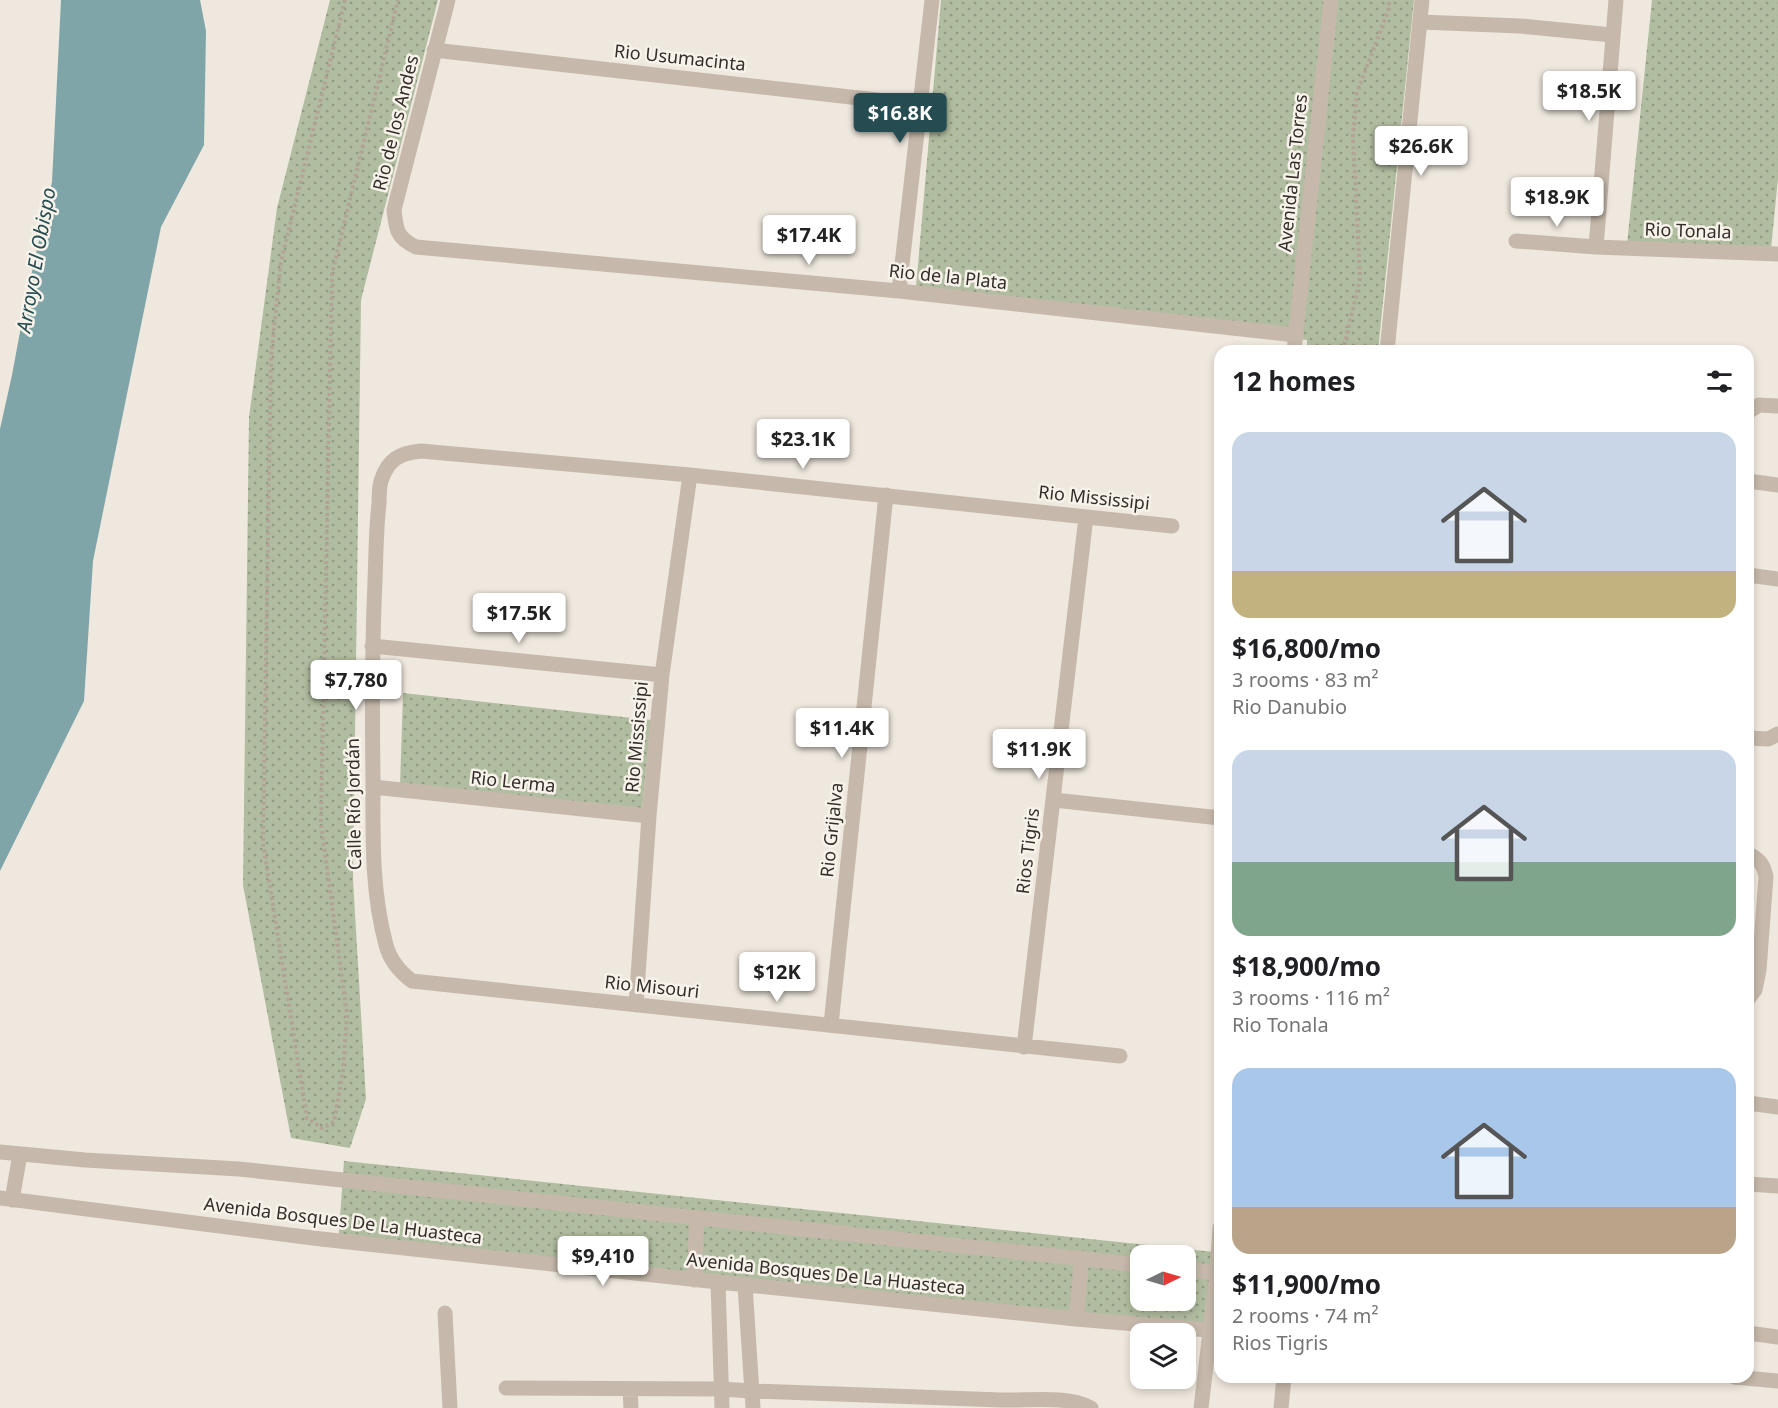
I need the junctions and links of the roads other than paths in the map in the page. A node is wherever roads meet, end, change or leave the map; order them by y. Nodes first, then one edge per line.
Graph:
1 (448, 0) edge
2 (932, 0) edge
3 (1331, 0) edge
4 (1422, 0) edge
5 (1616, 0) edge
6 (1420, 22) junction
7 (1612, 35) junction
8 (434, 50) junction
9 (921, 105) junction
10 (1516, 241) dead end
11 (416, 247) joint
12 (1596, 247) junction
13 (1778, 254) edge
14 (899, 291) junction
15 (1296, 335) junction
16 (1295, 345) edge
17 (1388, 345) edge
18 (1778, 406) edge
19 (1754, 407) edge
20 (431, 452) joint
21 (690, 475) junction
22 (1754, 482) edge
23 (1778, 485) edge
24 (886, 495) junction
25 (1086, 517) junction
26 (1172, 526) dead end
27 (1754, 576) edge
28 (1778, 579) edge
29 (372, 646) junction
30 (662, 675) junction
31 (1778, 734) edge
32 (1754, 738) edge
33 (373, 787) junction
34 (1054, 800) junction
35 (649, 816) junction
36 (1214, 817) edge
37 (1754, 856) edge
38 (431, 984) joint
39 (1754, 991) edge
40 (636, 1005) junction
41 (831, 1025) junction
42 (1024, 1047) junction
43 (1120, 1056) dead end
44 (1754, 1104) edge
45 (1778, 1107) edge
46 (0, 1152) edge
47 (20, 1154) junction
48 (1754, 1184) edge
49 (1778, 1186) edge
50 (6, 1199) edge
51 (696, 1218) junction
52 (1082, 1258) junction
53 (1130, 1264) edge
54 (1196, 1270) edge
55 (1214, 1273) edge
56 (694, 1280) junction
57 (718, 1282) junction
58 (745, 1285) junction
59 (445, 1313) dead end
60 (1076, 1318) junction
61 (1214, 1331) edge
62 (1754, 1334) edge
63 (1214, 1336) edge
64 (1778, 1337) edge
65 (1754, 1379) edge
66 (1778, 1381) edge
67 (1283, 1383) edge
68 (507, 1388) dead end
69 (630, 1389) junction
70 (722, 1389) junction
71 (752, 1391) junction
72 (450, 1408) edge
73 (631, 1408) edge
74 (722, 1408) edge
75 (753, 1408) edge
76 (1091, 1408) edge
77 (1201, 1408) edge
78 (1281, 1408) edge

1 - 8 street, Rio de los Andes
2 - 9 street
3 - 15 street, Avenida Las Torres
4 - 6 street
5 - 7 street
6 - 7 street
6 - 17 street
7 - 12 street
8 - 9 street, Rio Usumacinta
8 - 11 street, Rio de los Andes
9 - 14 street
10 - 12 street, Rio Tonala
11 - 14 street, Rio de la Plata
12 - 13 street, Rio Tonala
14 - 15 street, Rio de la Plata
15 - 16 street, Avenida Las Torres
18 - 19 street
20 - 21 street, Rio Mississipi
20 - 29 street, Calle Río Jordán
21 - 24 street, Rio Mississipi
21 - 30 street, Rio Mississipi
22 - 23 street
24 - 25 street, Rio Mississipi
24 - 41 street, Rio Grijalva
25 - 26 street, Rio Mississipi
25 - 34 street, Rios Tigris
27 - 28 street
29 - 30 street
29 - 33 street, Calle Río Jordán
30 - 35 street, Rio Mississipi
31 - 32 street
33 - 35 street, Rio Lerma
33 - 38 street, Calle Río Jordán
34 - 36 street
34 - 42 street, Rios Tigris
35 - 40 street, Rio Mississipi
37 - 39 street
38 - 40 street, Rio Misouri
40 - 41 street, Rio Misouri
41 - 42 street, Rio Misouri
42 - 43 street, Rio Misouri
44 - 45 street
46 - 47 street, Avenida Bosques De La Huasteca
47 - 50 street
47 - 51 street, Avenida Bosques De La Huasteca
48 - 49 street
50 - 56 street, Avenida Bosques De La Huasteca
51 - 52 street, Avenida Bosques De La Huasteca
51 - 56 street
52 - 53 street, Avenida Bosques De La Huasteca
52 - 60 street
54 - 55 street
56 - 57 street, Avenida Bosques De La Huasteca
57 - 58 street, Avenida Bosques De La Huasteca
57 - 70 street
58 - 60 street, Avenida Bosques De La Huasteca
58 - 71 street
59 - 72 street
60 - 61 street, Avenida Bosques De La Huasteca
62 - 64 street
63 - 77 street
65 - 66 street
67 - 78 street
68 - 69 street
69 - 70 street
69 - 73 street
70 - 71 street
70 - 74 street
71 - 75 street
71 - 76 street

